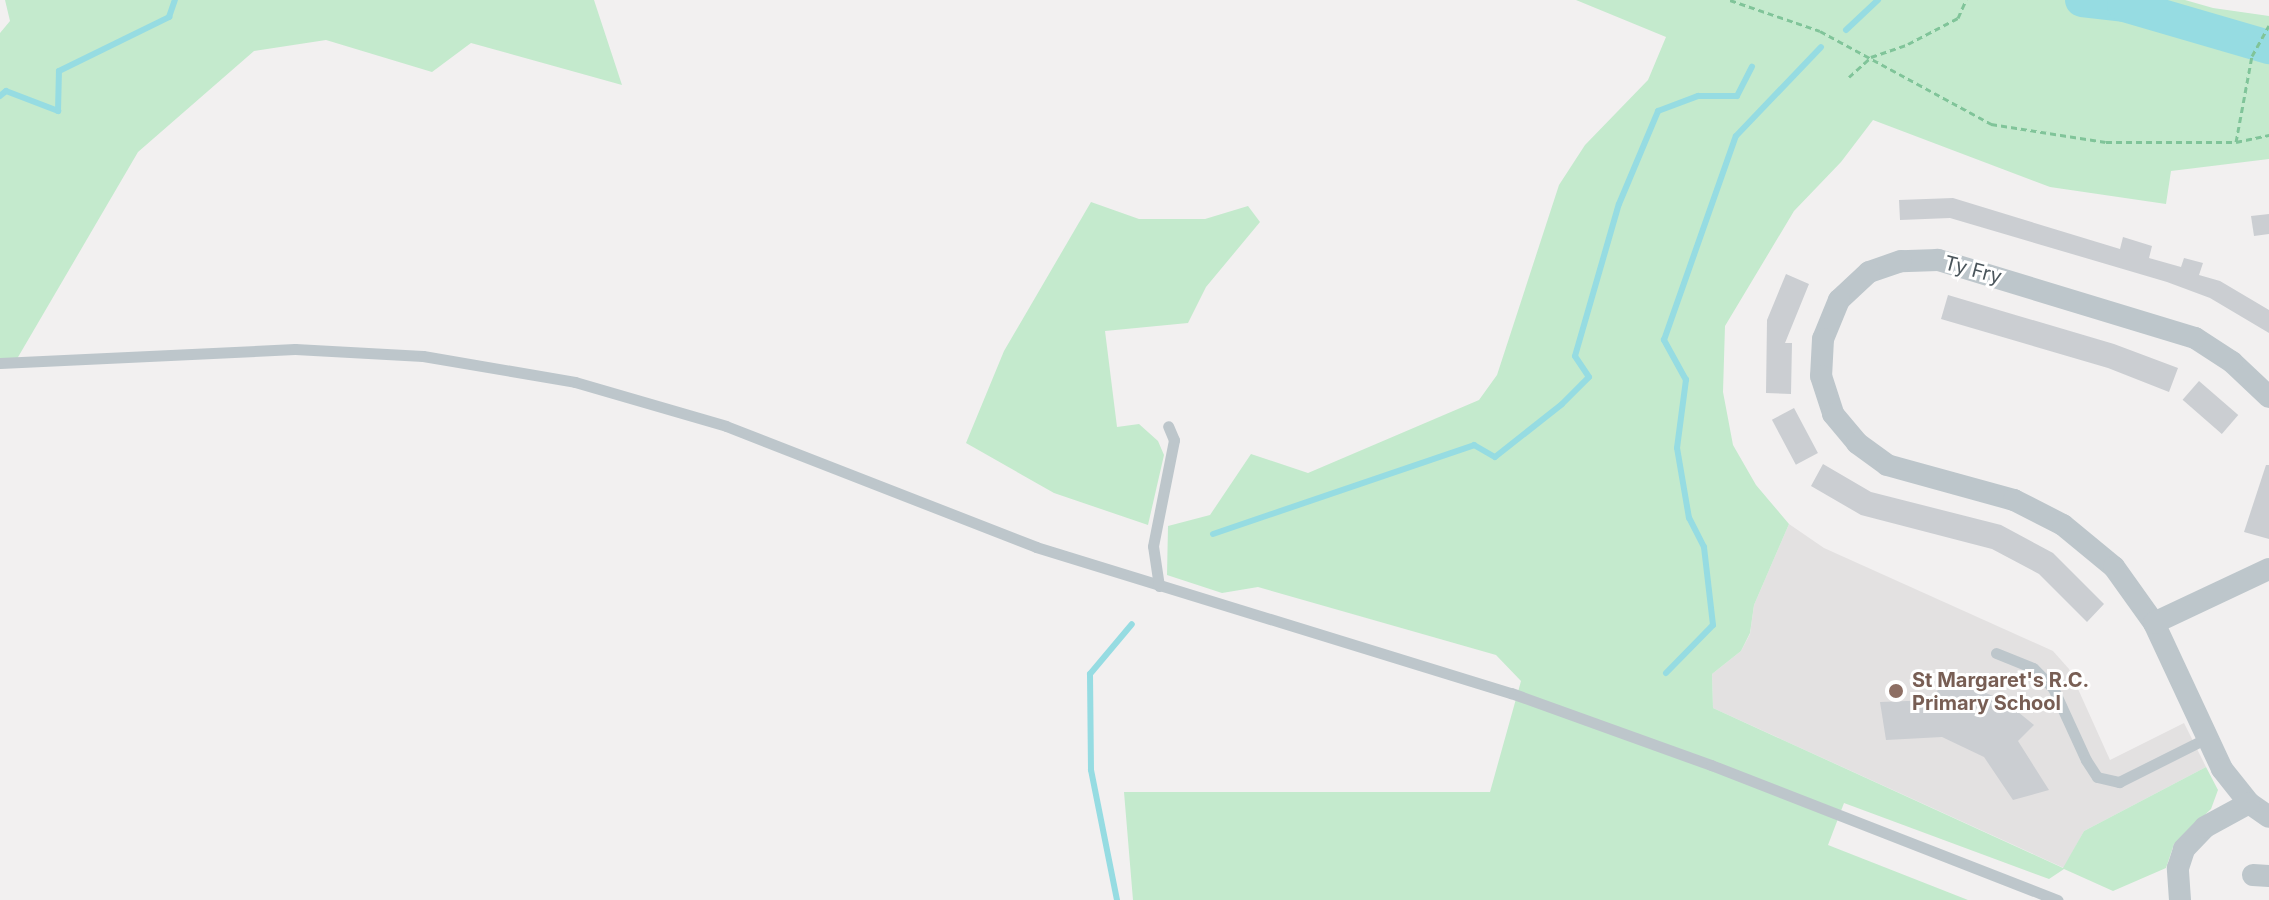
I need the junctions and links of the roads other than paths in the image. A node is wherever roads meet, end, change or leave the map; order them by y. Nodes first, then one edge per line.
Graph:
1 (0, 363) edge
2 (2269, 397) edge
3 (1168, 426) dead end
4 (2269, 569) edge
5 (1159, 586) junction
6 (2154, 623) junction
7 (1996, 653) dead end
8 (2207, 738) junction
9 (2249, 803) junction
10 (2269, 817) edge
11 (2058, 900) edge
12 (2180, 900) edge

1 - 5 lane
2 - 6 street, Ty Fry
3 - 5 lane
4 - 6 street
5 - 11 lane
6 - 8 street, Ty Fry
7 - 8 lane
8 - 9 street, Ty Fry
9 - 10 street, Ty Fry
9 - 12 street

